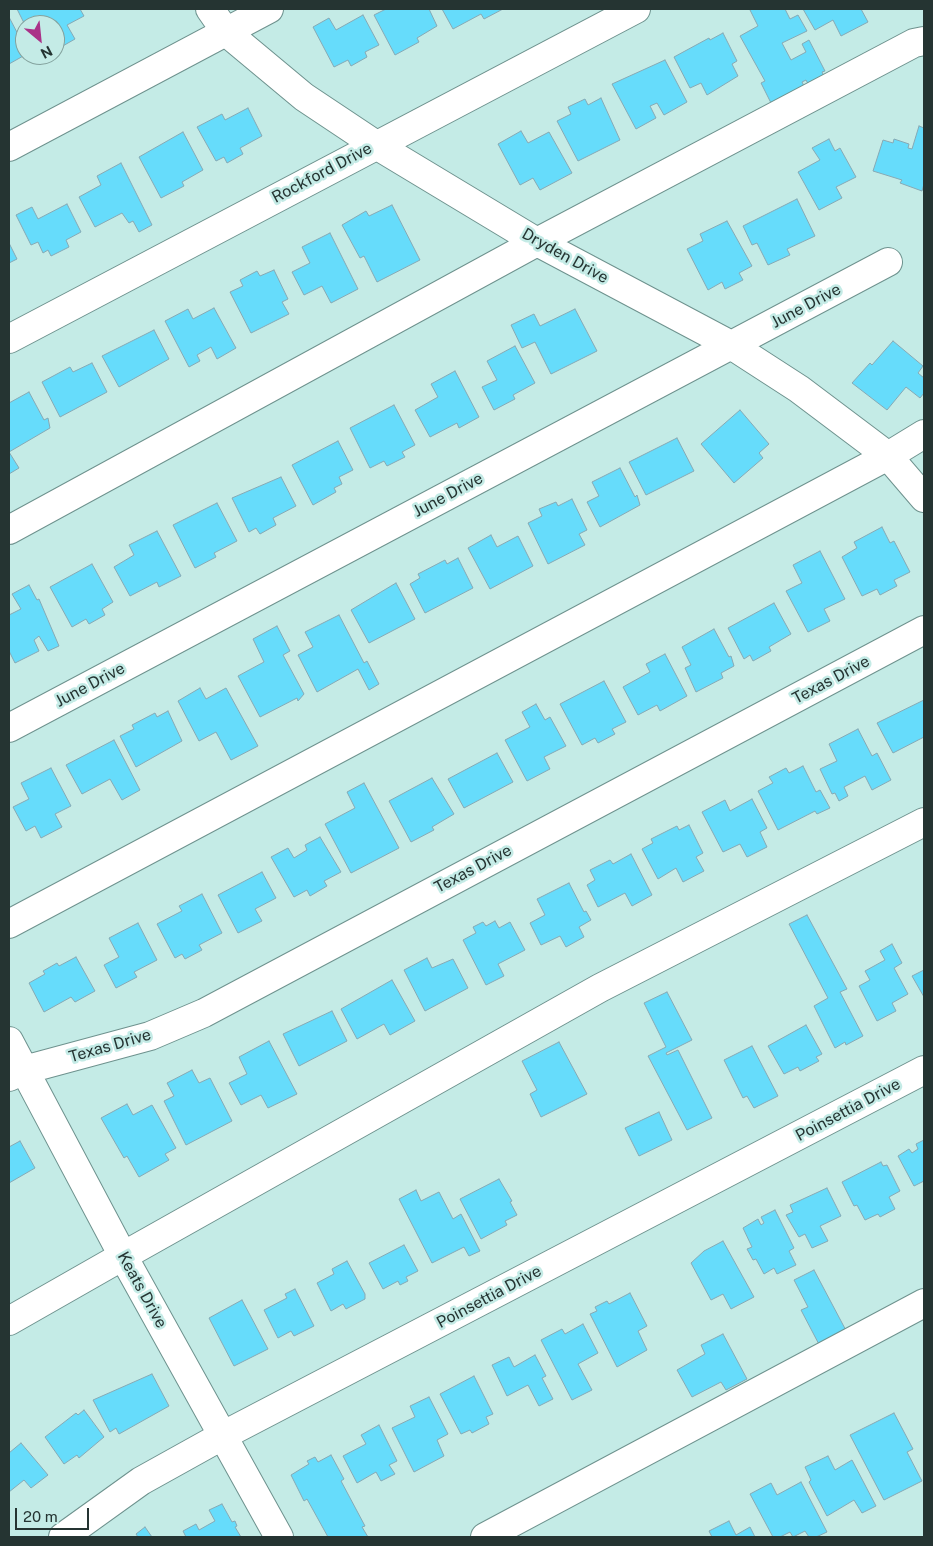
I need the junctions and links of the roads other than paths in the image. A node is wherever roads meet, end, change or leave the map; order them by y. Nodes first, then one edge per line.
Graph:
1 (210, 9) edge
2 (269, 9) edge
3 (636, 9) edge
4 (226, 32) junction
5 (924, 41) edge
6 (376, 145) junction
7 (9, 147) edge
8 (537, 242) junction
9 (888, 262) dead end
10 (9, 339) edge
11 (731, 345) junction
12 (924, 434) edge
13 (888, 456) junction
14 (924, 498) edge
15 (9, 530) edge
16 (924, 630) edge
17 (9, 728) edge
18 (924, 822) edge
19 (9, 924) edge
20 (9, 1041) edge
21 (924, 1070) edge
22 (17, 1073) edge
23 (123, 1256) junction
24 (924, 1303) edge
25 (9, 1321) edge
26 (222, 1436) junction
27 (63, 1537) edge
28 (279, 1537) edge
29 (485, 1537) edge

1 - 4 street, Dryden Drive
2 - 4 street
3 - 6 street, Rockford Drive
4 - 6 street, Dryden Drive
4 - 7 street
5 - 8 street
6 - 8 street, Dryden Drive
6 - 10 street, Rockford Drive
8 - 11 street, Dryden Drive
8 - 15 street
9 - 11 street, June Drive
11 - 13 street, Dryden Drive
11 - 17 street, June Drive
12 - 13 street
13 - 14 street, Dryden Drive
13 - 19 street
16 - 22 street, Texas Drive
18 - 23 street
20 - 22 street, Keats Drive
21 - 26 street, Poinsettia Drive
22 - 23 street, Keats Drive
23 - 25 street
23 - 26 street, Keats Drive
24 - 29 street
26 - 27 street, Poinsettia Drive
26 - 28 street, Keats Drive

